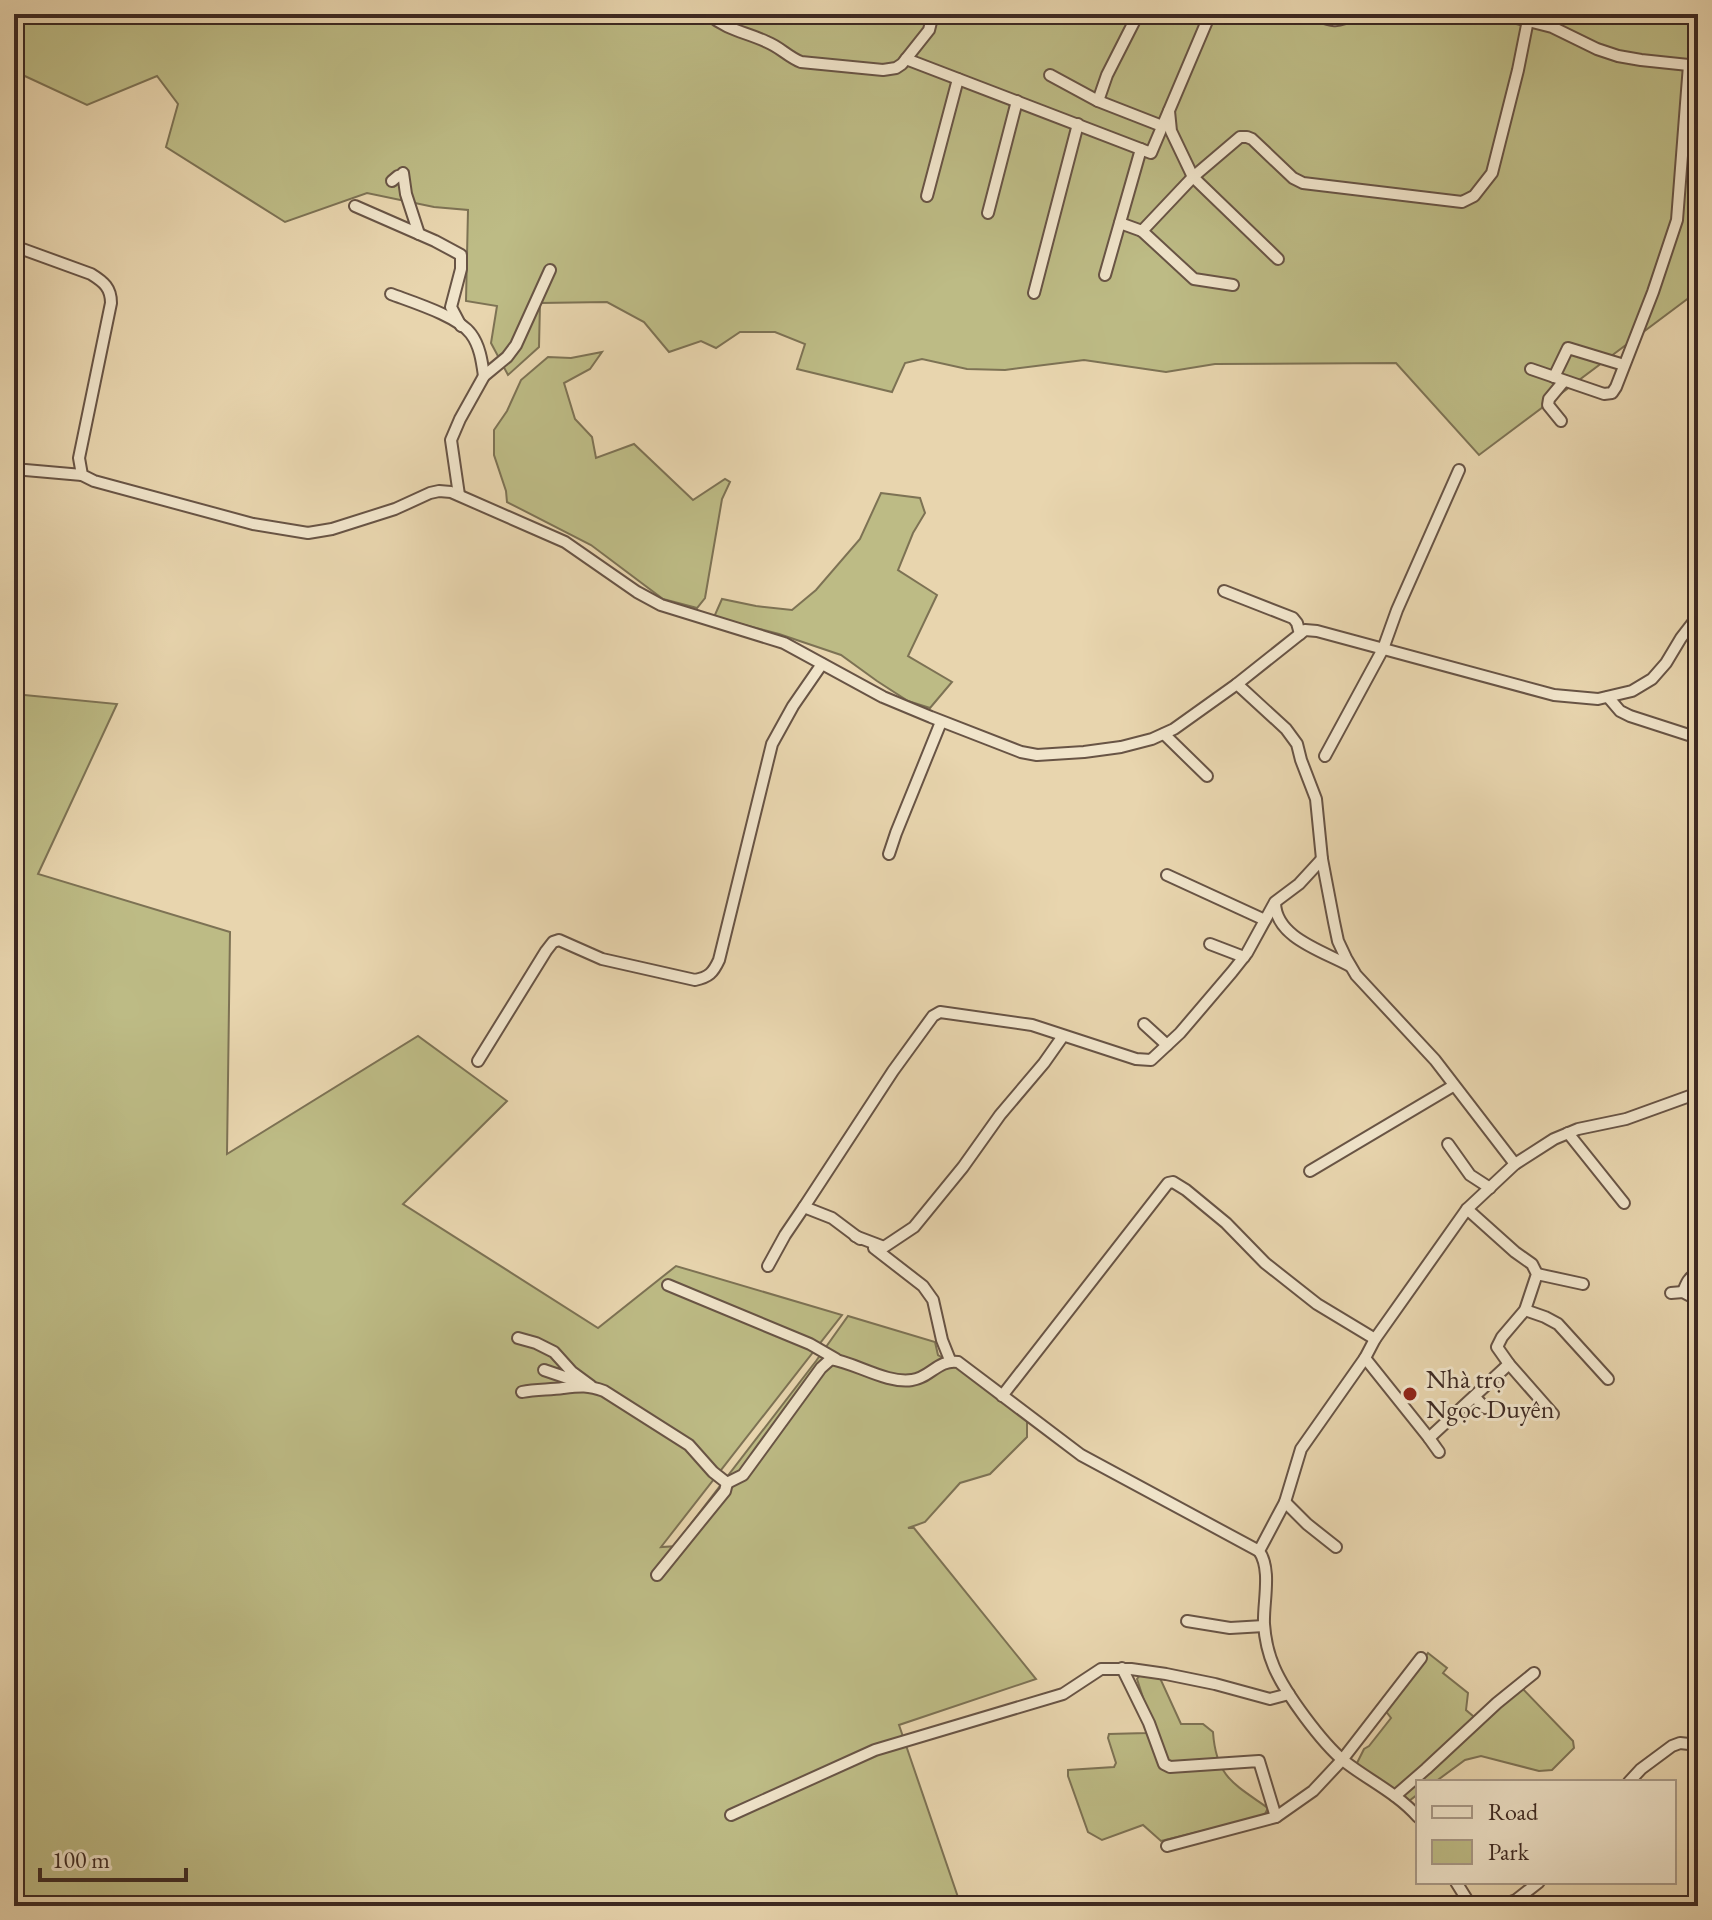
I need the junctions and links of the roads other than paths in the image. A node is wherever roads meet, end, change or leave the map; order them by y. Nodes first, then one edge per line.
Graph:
1 (708, 14) edge
2 (933, 14) edge
3 (1138, 14) edge
4 (1210, 14) edge
5 (1313, 14) edge
6 (1351, 14) edge
7 (1501, 14) edge
8 (1528, 20) junction
9 (906, 59) junction
10 (1694, 66) edge
11 (1050, 75) dead end
12 (958, 79) junction
13 (1017, 101) junction
14 (1098, 101) junction
15 (1169, 109) junction
16 (1078, 124) junction
17 (1162, 126) junction
18 (1141, 149) junction
19 (1193, 177) junction
20 (392, 181) dead end
21 (927, 196) dead end
22 (355, 206) dead end
23 (988, 213) dead end
24 (1120, 223) junction
25 (1142, 231) junction
26 (419, 234) junction
27 (14, 246) edge
28 (1278, 259) dead end
29 (550, 270) dead end
30 (1105, 275) dead end
31 (1233, 285) dead end
32 (1034, 293) dead end
33 (391, 294) dead end
34 (461, 326) junction
35 (1624, 365) junction
36 (1531, 369) dead end
37 (484, 376) junction
38 (1559, 379) junction
39 (1561, 421) dead end
40 (14, 469) edge
41 (1459, 470) dead end
42 (82, 475) junction
43 (459, 495) junction
44 (1224, 591) dead end
45 (1698, 616) edge
46 (1300, 634) junction
47 (1383, 649) junction
48 (822, 664) junction
49 (1237, 684) junction
50 (1608, 697) junction
51 (941, 722) junction
52 (1164, 734) junction
53 (1698, 738) edge
54 (1325, 756) dead end
55 (1207, 776) dead end
56 (889, 854) dead end
57 (1322, 859) junction
58 (1167, 875) dead end
59 (1275, 902) junction
60 (1265, 920) junction
61 (1210, 944) dead end
62 (1244, 957) junction
63 (1352, 967) junction
64 (1144, 1024) dead end
65 (1063, 1036) junction
66 (1167, 1045) junction
67 (478, 1061) dead end
68 (1453, 1086) junction
69 (1698, 1093) edge
70 (1568, 1133) junction
71 (1448, 1144) dead end
72 (1515, 1164) junction
73 (1310, 1171) dead end
74 (1490, 1188) junction
75 (1624, 1203) dead end
76 (804, 1207) junction
77 (1467, 1209) junction
78 (855, 1236) junction
79 (768, 1266) dead end
80 (1698, 1273) edge
81 (1537, 1274) junction
82 (1583, 1284) dead end
83 (668, 1285) dead end
84 (1683, 1292) junction
85 (1671, 1293) dead end
86 (1698, 1300) edge
87 (1525, 1310) junction
88 (518, 1338) dead end
89 (1375, 1339) junction
90 (1365, 1358) junction
91 (836, 1359) junction
92 (950, 1360) junction
93 (1509, 1364) junction
94 (544, 1370) dead end
95 (1608, 1379) dead end
96 (591, 1386) junction
97 (522, 1392) dead end
98 (1002, 1396) junction
99 (1475, 1397) junction
100 (1485, 1408) dead end
101 (1553, 1414) dead end
102 (1429, 1438) junction
103 (1439, 1452) dead end
104 (727, 1483) junction
105 (1285, 1502) junction
106 (1336, 1547) dead end
107 (1259, 1551) junction
108 (657, 1575) dead end
109 (1187, 1621) dead end
110 (1264, 1626) junction
111 (1421, 1658) dead end
112 (1122, 1668) junction
113 (1534, 1673) dead end
114 (1289, 1694) junction
115 (1698, 1745) edge
116 (1342, 1760) junction
117 (1631, 1780) edge
118 (1395, 1796) junction
119 (731, 1815) dead end
120 (1416, 1815) edge
121 (1276, 1817) junction
122 (1167, 1846) dead end
123 (1457, 1884) edge
124 (1536, 1884) edge
125 (1471, 1906) edge
126 (1499, 1906) edge

1 - 9 street
2 - 9 street
3 - 14 street
4 - 15 street
5 - 6 street
7 - 8 street
8 - 10 street
8 - 19 street
9 - 12 street
10 - 35 street
11 - 14 street
12 - 13 street
12 - 21 street
13 - 16 street
13 - 23 street
14 - 17 street
15 - 17 street
15 - 19 street
16 - 18 street
16 - 32 street
17 - 18 street
18 - 24 street
19 - 25 street
19 - 28 street
20 - 26 street
22 - 26 street
24 - 25 street
24 - 30 street
25 - 31 street
26 - 34 street
27 - 42 street
29 - 37 street
33 - 34 street
34 - 37 street
35 - 38 street
35 - 38 street
36 - 38 street
37 - 43 street
38 - 39 street
40 - 42 street
41 - 47 street
42 - 43 street
43 - 48 street
44 - 46 street
45 - 50 street
46 - 47 street
46 - 49 street
47 - 50 street
47 - 54 street
48 - 51 street
48 - 67 street
49 - 52 street
49 - 57 street
50 - 53 street
51 - 52 street
51 - 56 street
52 - 55 street
57 - 59 street
57 - 63 street
58 - 60 street
59 - 60 street
59 - 63 street
60 - 62 street
61 - 62 street
62 - 66 street
63 - 68 street
64 - 66 street
65 - 66 street
65 - 76 street
65 - 78 street
68 - 72 street
68 - 73 street
69 - 70 street
70 - 72 street
70 - 75 street
71 - 74 street
72 - 74 street
74 - 77 street
76 - 78 street
76 - 79 street
77 - 81 street
77 - 89 street
78 - 92 street
80 - 84 street
81 - 82 street
81 - 87 street
83 - 91 street
84 - 85 street
84 - 86 street
87 - 93 street
87 - 95 street
88 - 96 street
89 - 90 street
89 - 98 street
90 - 102 street
90 - 105 street
91 - 92 street
91 - 104 street
92 - 98 street
93 - 99 street
93 - 101 street
94 - 96 street
96 - 97 street
96 - 104 street
98 - 107 street
99 - 100 street
99 - 102 street
102 - 103 street
104 - 108 street
105 - 106 street
105 - 107 street
107 - 110 street
109 - 110 street
110 - 114 street
111 - 116 street
112 - 114 street
112 - 119 street
112 - 121 street
113 - 118 street
114 - 116 street
115 - 117 street
116 - 118 street
116 - 121 street
118 - 120 street
121 - 122 street
123 - 125 street
124 - 126 street

